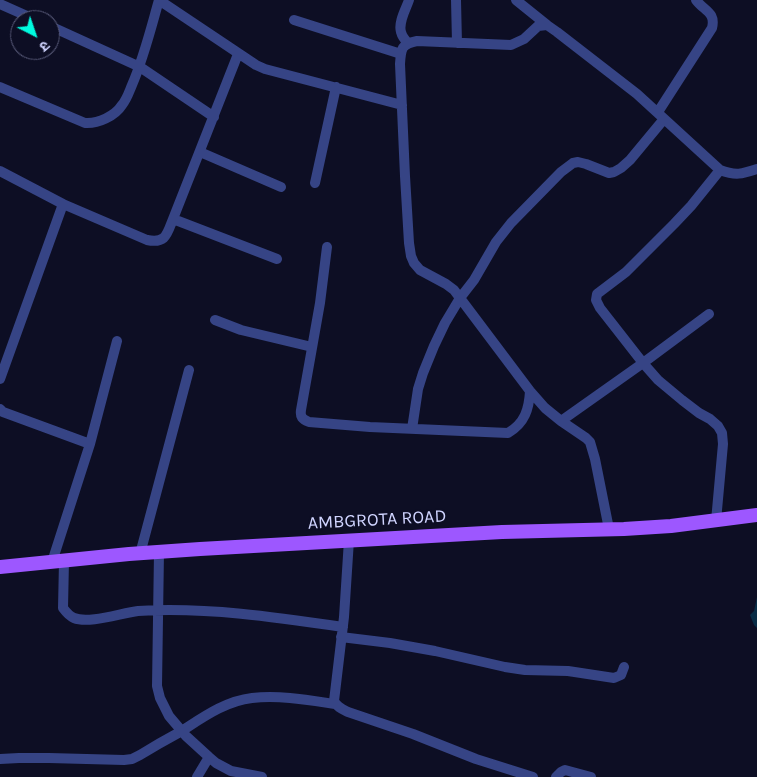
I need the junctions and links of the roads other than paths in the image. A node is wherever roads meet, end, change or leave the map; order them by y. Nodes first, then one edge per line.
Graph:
1 (159, 0) edge
2 (409, 0) edge
3 (456, 0) edge
4 (516, 0) edge
5 (696, 0) edge
6 (0, 4) edge
7 (14, 10) edge
8 (294, 20) dead end
9 (547, 25) junction
10 (60, 31) edge
11 (408, 43) junction
12 (456, 43) junction
13 (238, 54) junction
14 (401, 54) junction
15 (140, 67) junction
16 (0, 87) edge
17 (336, 87) junction
18 (402, 105) junction
19 (661, 116) junction
20 (214, 117) junction
21 (200, 152) junction
22 (757, 169) edge
23 (720, 170) junction
24 (0, 171) edge
25 (315, 183) dead end
26 (281, 187) dead end
27 (63, 204) junction
28 (173, 219) junction
29 (327, 247) dead end
30 (278, 259) dead end
31 (460, 298) junction
32 (709, 314) dead end
33 (215, 320) dead end
34 (117, 341) dead end
35 (312, 347) junction
36 (643, 364) junction
37 (189, 370) dead end
38 (0, 379) edge
39 (530, 391) junction
40 (0, 409) edge
41 (561, 421) junction
42 (412, 428) junction
43 (90, 444) junction
44 (757, 515) edge
45 (716, 520) junction
46 (609, 529) junction
47 (349, 540) junction
48 (159, 552) junction
49 (140, 554) junction
50 (58, 562) junction
51 (0, 567) edge
52 (158, 610) junction
53 (342, 632) junction
54 (624, 667) dead end
55 (335, 704) junction
56 (182, 730) junction
57 (209, 758) junction
58 (0, 759) edge
59 (197, 777) edge
60 (262, 777) edge
61 (533, 777) edge
62 (556, 777) edge
63 (591, 777) edge

1 - 13 street
1 - 15 street
2 - 11 street
3 - 12 street
4 - 9 street
5 - 19 street
6 - 7 street
8 - 14 street
9 - 12 street
9 - 19 street
10 - 15 street
11 - 12 street
11 - 14 street
13 - 17 street
13 - 20 street
14 - 18 street
15 - 16 street
15 - 20 street
17 - 18 street
17 - 25 street
18 - 31 street
19 - 23 street
19 - 31 street
20 - 21 street
21 - 26 street
21 - 28 street
22 - 23 street
23 - 36 street
24 - 27 street
27 - 28 street
27 - 38 street
28 - 30 street
29 - 35 street
31 - 39 street
31 - 42 street
32 - 36 street
33 - 35 street
34 - 43 street
35 - 42 street
36 - 41 street
36 - 45 street
37 - 49 street
39 - 41 street
39 - 42 street
40 - 43 street
41 - 46 street
43 - 50 street
44 - 45 main road, AMBGROTA ROAD
45 - 46 main road, AMBGROTA ROAD
46 - 47 main road, AMBGROTA ROAD
47 - 48 main road, AMBGROTA ROAD
47 - 53 street
48 - 49 main road, AMBGROTA ROAD
48 - 52 street
49 - 50 main road, AMBGROTA ROAD
50 - 51 main road, AMBGROTA ROAD
50 - 52 street
52 - 53 street
52 - 56 street
53 - 54 street
53 - 55 street
55 - 56 street
55 - 61 street
56 - 57 street
56 - 58 street
57 - 59 street
57 - 60 street
62 - 63 street

